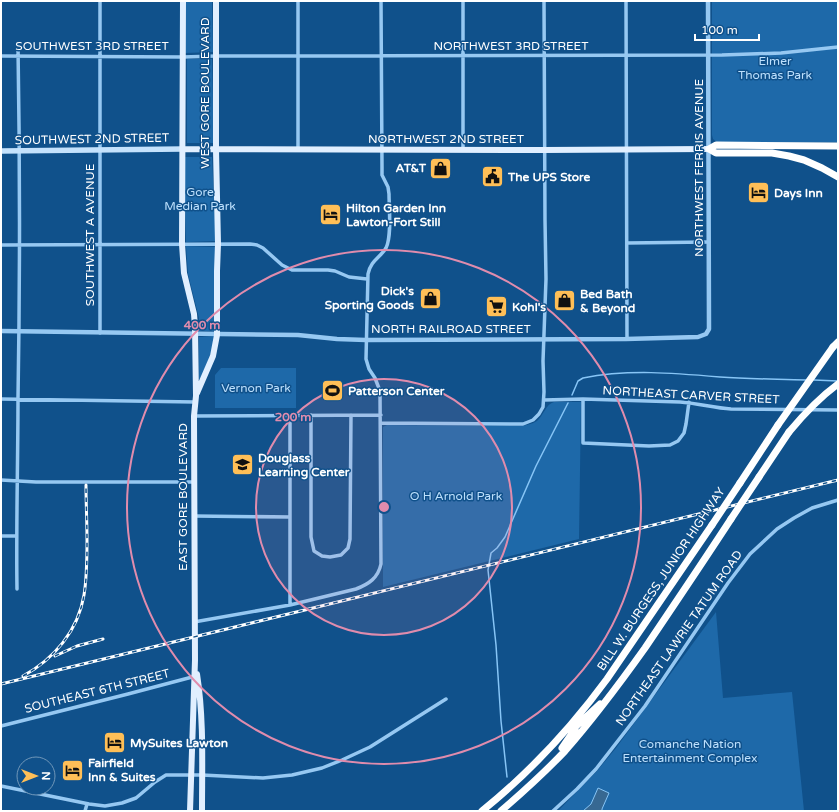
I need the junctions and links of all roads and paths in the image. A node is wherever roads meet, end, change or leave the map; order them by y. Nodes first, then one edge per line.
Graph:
1 (100, 1) edge
2 (183, 1) edge
3 (216, 1) edge
4 (298, 1) edge
5 (381, 1) edge
6 (463, 1) edge
7 (544, 1) edge
8 (626, 1) edge
9 (708, 1) edge
10 (18, 47) dead end
11 (838, 47) edge
12 (1, 56) edge
13 (18, 56) junction
14 (100, 56) junction
15 (183, 56) junction
16 (216, 56) junction
17 (298, 56) junction
18 (381, 56) junction
19 (463, 56) junction
20 (545, 56) junction
21 (626, 56) junction
22 (708, 56) junction
23 (838, 146) edge
24 (183, 149) junction
25 (382, 149) junction
26 (709, 149) junction
27 (100, 150) junction
28 (216, 150) junction
29 (298, 150) junction
30 (463, 150) junction
31 (544, 150) junction
32 (626, 150) junction
33 (1, 151) edge
34 (19, 151) junction
35 (838, 177) edge
36 (709, 242) junction
37 (627, 243) junction
38 (182, 244) junction
39 (218, 244) junction
40 (1, 245) edge
41 (19, 245) junction
42 (100, 245) junction
43 (367, 279) junction
44 (1, 331) edge
45 (19, 331) junction
46 (100, 333) junction
47 (195, 334) junction
48 (706, 334) joint
49 (217, 335) junction
50 (544, 339) junction
51 (627, 339) junction
52 (366, 340) junction
53 (836, 344) edge
54 (838, 384) edge
55 (1, 399) edge
56 (18, 399) junction
57 (196, 399) junction
58 (583, 399) junction
59 (544, 400) junction
60 (689, 402) junction
61 (838, 410) edge
62 (290, 415) junction
63 (311, 415) junction
64 (351, 415) junction
65 (381, 415) junction
66 (194, 416) junction
67 (381, 423) junction
68 (1, 480) edge
69 (17, 481) junction
70 (194, 482) junction
71 (838, 500) edge
72 (194, 516) junction
73 (290, 517) junction
74 (1, 536) edge
75 (16, 536) junction
76 (17, 589) dead end
77 (290, 605) junction
78 (194, 622) junction
79 (195, 676) junction
80 (607, 679) junction
81 (617, 687) junction
82 (446, 700) dead end
83 (579, 724) junction
84 (1, 726) edge
85 (538, 760) junction
86 (548, 769) junction
87 (191, 775) junction
88 (202, 775) junction
89 (1, 786) edge
90 (87, 804) junction
91 (482, 810) edge
92 (85, 811) edge
93 (190, 811) edge
94 (202, 811) edge
95 (501, 811) edge
96 (554, 811) edge

1 - 14 street, SOUTHWEST A AVENUE
2 - 15 main road, WEST GORE BOULEVARD
3 - 16 main road, WEST GORE BOULEVARD
4 - 17 street
5 - 18 street
6 - 19 street
7 - 20 street
8 - 21 street
9 - 22 street, NORTHWEST FERRIS AVENUE
10 - 13 street
11 - 22 street, NORTHWEST 3RD STREET
12 - 13 street, SOUTHWEST 3RD STREET
13 - 14 street, SOUTHWEST 3RD STREET
13 - 34 street
14 - 15 street, SOUTHWEST 3RD STREET
14 - 27 street, SOUTHWEST A AVENUE
15 - 16 street, NORTHWEST 3RD STREET
15 - 24 main road, WEST GORE BOULEVARD
16 - 17 street, NORTHWEST 3RD STREET
16 - 28 main road, WEST GORE BOULEVARD
17 - 18 street, NORTHWEST 3RD STREET
17 - 29 street
18 - 19 street, NORTHWEST 3RD STREET
18 - 25 street
19 - 20 street, NORTHWEST 3RD STREET
19 - 30 street
20 - 21 street, NORTHWEST 3RD STREET
20 - 31 street
21 - 22 street, NORTHWEST 3RD STREET
21 - 32 street
22 - 26 street, NORTHWEST FERRIS AVENUE
23 - 26 highway
24 - 27 main road, SOUTHWEST 2ND STREET
24 - 28 main road, NORTHWEST 2ND STREET
24 - 38 main road, WEST GORE BOULEVARD
25 - 29 main road, NORTHWEST 2ND STREET
25 - 30 main road, NORTHWEST 2ND STREET
25 - 43 street
26 - 32 main road, NORTHWEST 2ND STREET
26 - 35 highway
26 - 36 street, NORTHWEST FERRIS AVENUE
27 - 34 main road, SOUTHWEST 2ND STREET
27 - 42 street, SOUTHWEST A AVENUE
28 - 29 main road, NORTHWEST 2ND STREET
28 - 39 main road, WEST GORE BOULEVARD
30 - 31 main road, NORTHWEST 2ND STREET
31 - 32 main road, NORTHWEST 2ND STREET
31 - 50 street
32 - 37 street
33 - 34 main road, SOUTHWEST 2ND STREET
34 - 41 street
36 - 37 street
36 - 48 street, NORTHWEST FERRIS AVENUE
37 - 51 street
38 - 39 street
38 - 42 street
38 - 47 main road, WEST GORE BOULEVARD
39 - 43 street
39 - 49 main road, WEST GORE BOULEVARD
40 - 41 street
41 - 42 street
41 - 45 street
42 - 46 street, SOUTHWEST A AVENUE
43 - 52 street
44 - 45 street, NORTH RAILROAD STREET
45 - 46 street, NORTH RAILROAD STREET
45 - 56 street
46 - 47 street, NORTH RAILROAD STREET
47 - 49 street, NORTH RAILROAD STREET
47 - 57 main road, EAST GORE BOULEVARD
48 - 51 street, NORTH RAILROAD STREET
49 - 52 street, NORTH RAILROAD STREET
49 - 57 main road, WEST GORE BOULEVARD
50 - 51 street, NORTH RAILROAD STREET
50 - 52 street, NORTH RAILROAD STREET
50 - 59 street
52 - 65 street
53 - 80 highway, BILL W. BURGESS, JUNIOR HIGHWAY, bridge
54 - 81 highway, BILL W. BURGESS, JUNIOR HIGHWAY, bridge
55 - 56 street
56 - 57 street
56 - 69 street
57 - 66 main road, EAST GORE BOULEVARD
58 - 59 street, NORTHEAST CARVER STREET
58 - 60 street, NORTHEAST CARVER STREET
58 - 60 street
59 - 67 street
60 - 61 street, NORTHEAST CARVER STREET
62 - 63 street
62 - 66 street
62 - 73 street
63 - 64 street
63 - 64 street
64 - 65 street
65 - 67 street
66 - 70 main road, EAST GORE BOULEVARD
67 - 77 street
68 - 69 street
69 - 70 street
69 - 75 street
70 - 72 main road, EAST GORE BOULEVARD
71 - 96 street, NORTHEAST LAWRIE TATUM ROAD
72 - 73 street
72 - 78 main road, EAST GORE BOULEVARD
73 - 77 street
74 - 75 street
75 - 76 street
77 - 78 street
78 - 79 main road, EAST GORE BOULEVARD
79 - 84 street, SOUTHEAST 6TH STREET
79 - 87 main road, EAST GORE BOULEVARD
79 - 88 main road, EAST GORE BOULEVARD
80 - 83 highway
80 - 85 highway, BILL W. BURGESS, JUNIOR HIGHWAY
81 - 83 highway
81 - 86 highway, BILL W. BURGESS, JUNIOR HIGHWAY
82 - 88 street
83 - 85 highway
83 - 86 highway
85 - 91 highway, BILL W. BURGESS, JUNIOR HIGHWAY
86 - 95 highway, BILL W. BURGESS, JUNIOR HIGHWAY
87 - 88 street
87 - 90 street
87 - 93 main road, EAST GORE BOULEVARD
88 - 94 main road, EAST GORE BOULEVARD
89 - 90 street
90 - 92 street

